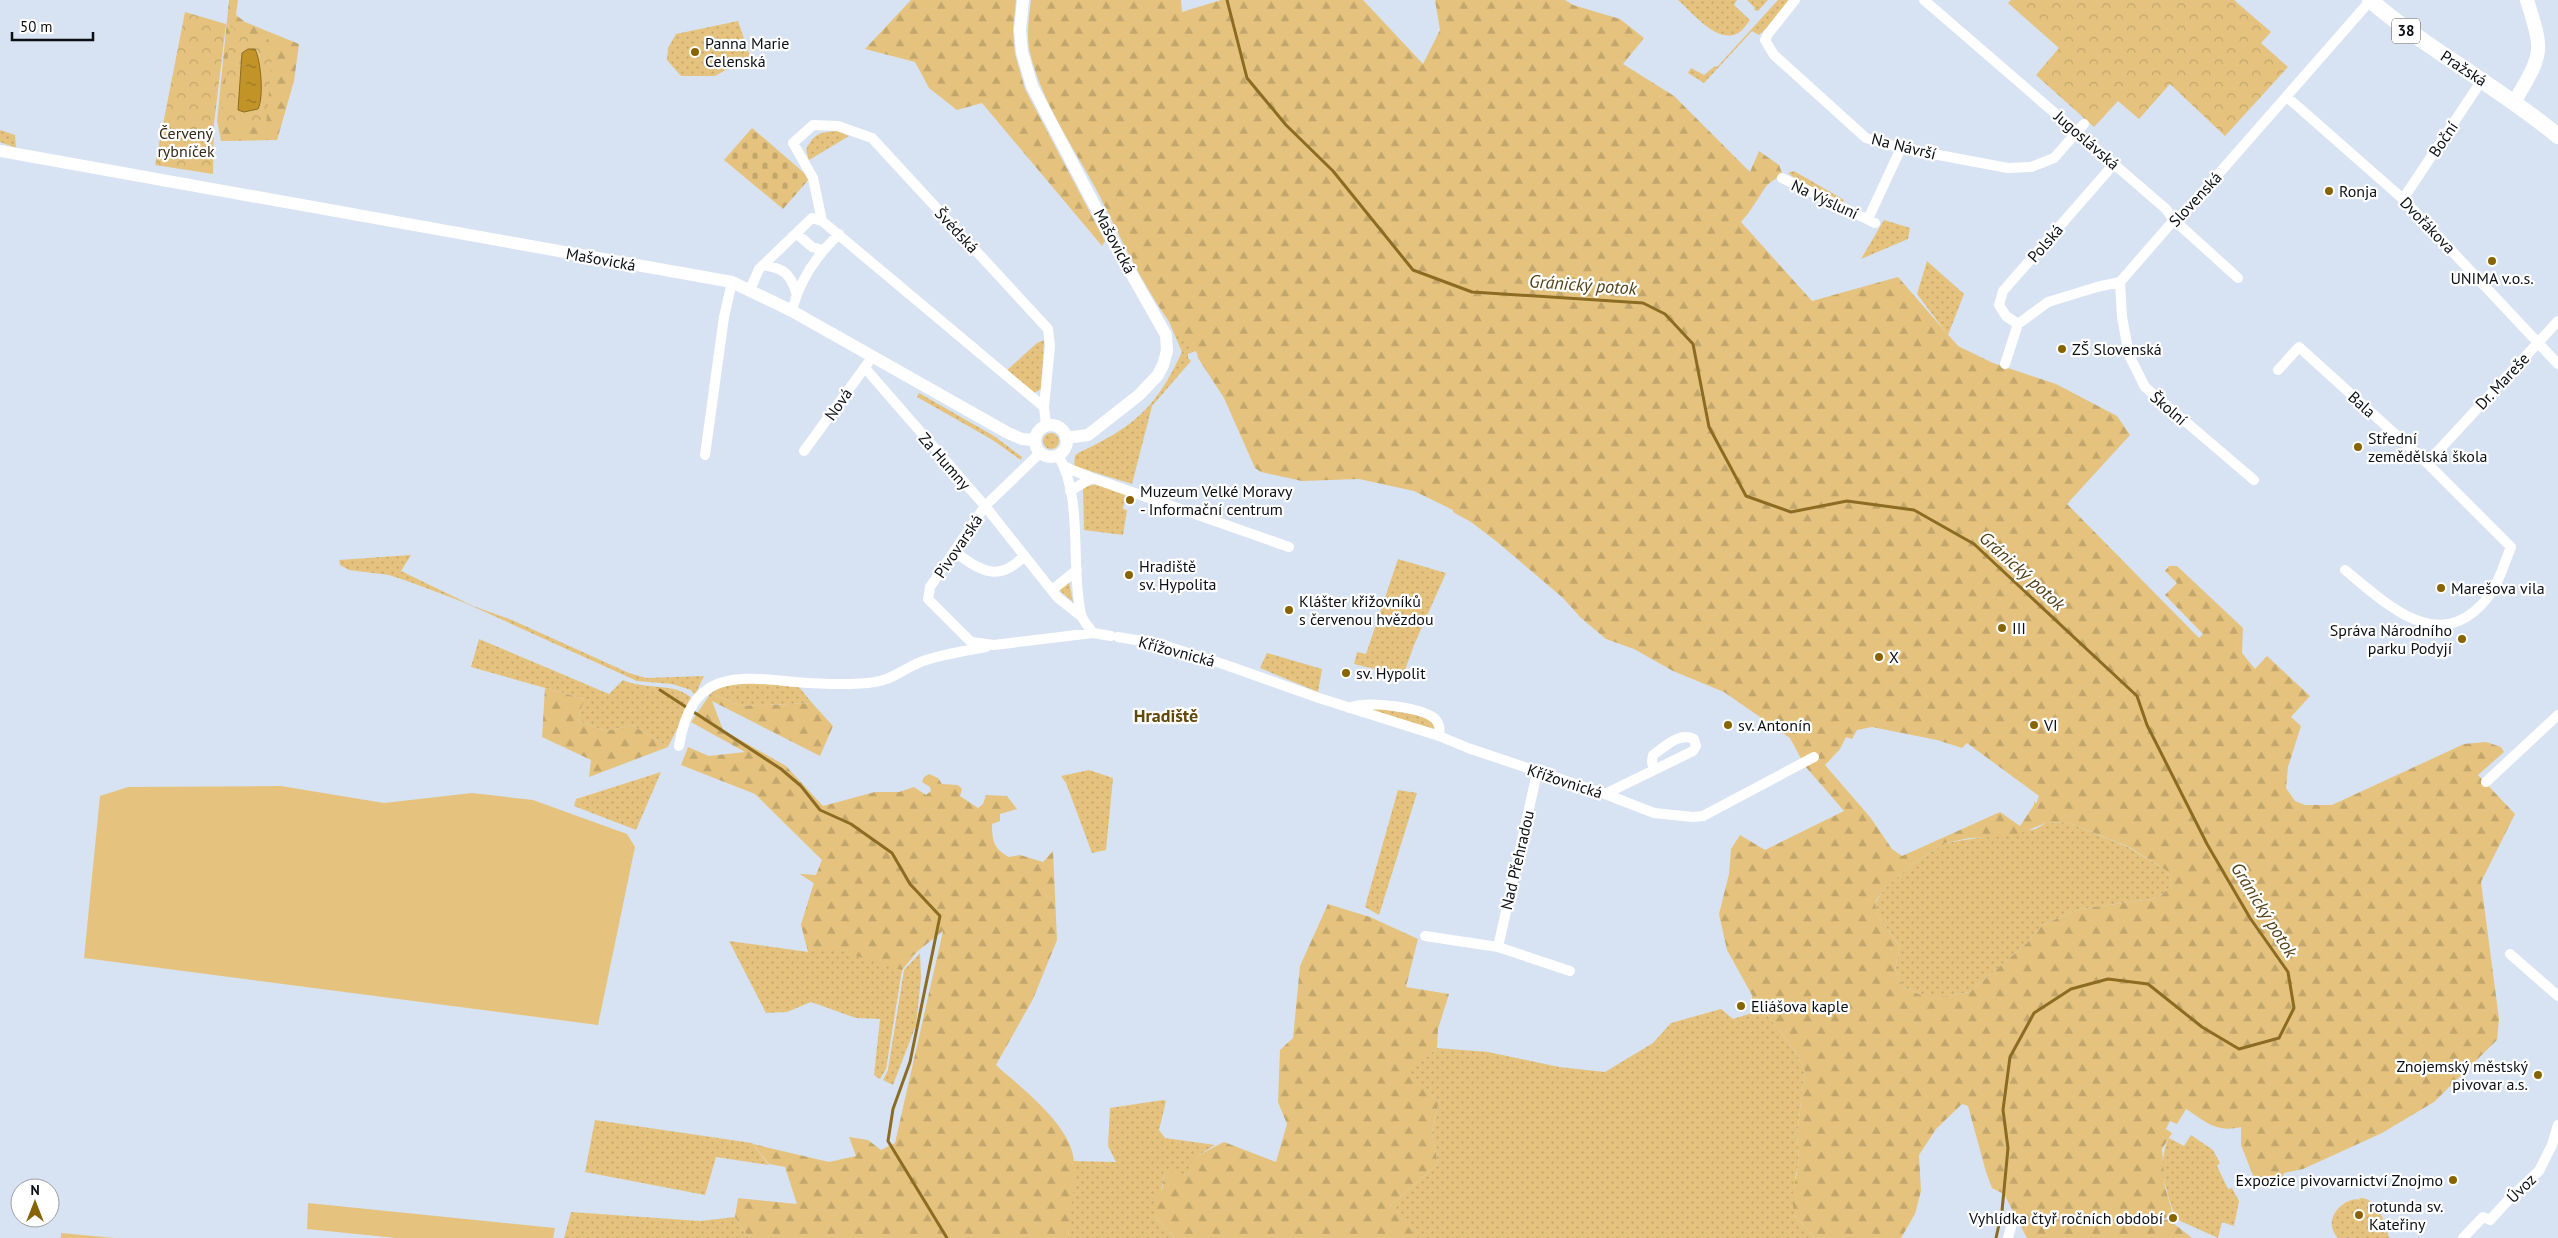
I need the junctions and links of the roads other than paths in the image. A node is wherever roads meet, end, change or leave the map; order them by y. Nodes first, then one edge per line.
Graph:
1 (1023, 0) edge
2 (1796, 0) edge
3 (2370, 0) edge
4 (2527, 0) edge
5 (1930, 2) edge
6 (2482, 80) junction
7 (2287, 97) junction
8 (2515, 101) junction
9 (2081, 128) junction
10 (2558, 136) edge
11 (1901, 148) junction
12 (0, 151) edge
13 (2114, 164) junction
14 (1782, 178) dead end
15 (2403, 198) junction
16 (2174, 220) junction
17 (822, 221) junction
18 (797, 234) junction
19 (839, 234) junction
20 (822, 250) junction
21 (763, 266) junction
22 (2238, 278) dead end
23 (732, 282) junction
24 (2120, 282) junction
25 (750, 290) junction
26 (796, 292) junction
27 (792, 311) junction
28 (2558, 322) edge
29 (2018, 324) junction
30 (2538, 343) junction
31 (868, 363) junction
32 (2006, 364) dead end
33 (2558, 364) edge
34 (2278, 370) dead end
35 (1044, 407) junction
36 (1046, 425) junction
37 (1066, 438) junction
38 (1034, 440) junction
39 (804, 451) dead end
40 (1040, 453) junction
41 (705, 455) dead end
42 (1058, 455) junction
43 (2427, 462) junction
44 (1065, 467) junction
45 (1092, 478) junction
46 (2254, 480) dead end
47 (1070, 491) junction
48 (985, 506) junction
49 (1289, 547) dead end
50 (954, 551) junction
51 (1024, 556) junction
52 (1077, 570) junction
53 (2345, 570) dead end
54 (1052, 590) junction
55 (1081, 616) junction
56 (1093, 633) junction
57 (994, 645) junction
58 (1350, 708) junction
59 (2558, 714) edge
60 (1439, 736) junction
61 (679, 746) dead end
62 (1814, 757) dead end
63 (1654, 770) dead end
64 (1537, 773) junction
65 (2486, 782) dead end
66 (1605, 794) junction
67 (1425, 936) dead end
68 (1498, 948) junction
69 (2510, 954) dead end
70 (1570, 971) dead end
71 (2558, 996) edge
72 (2558, 1125) edge
73 (2012, 1223) dead end
74 (2008, 1238) edge
75 (2463, 1238) edge

1 - 37 street, Mašovická
2 - 11 street, Na Návrší
3 - 6 main road, Pražská / 38
3 - 7 street, Slovenská
4 - 8 main road
5 - 9 street, Jugoslávská
6 - 8 main road, Pražská / 38
6 - 15 street, Boční
7 - 15 street, Dvořákova
7 - 16 street, Slovenská
8 - 10 main road, Pražská / 38
9 - 11 street, Na Návrší
9 - 13 street, Jugoslávská
11 - 14 street, Na Výsluní
12 - 23 street, Mašovická
13 - 16 street, Jugoslávská
13 - 29 street, Polská
15 - 30 street, Dvořákova
16 - 22 street, Jugoslávská
16 - 24 street, Slovenská
17 - 18 street
17 - 19 street
17 - 35 street, Švédská
18 - 20 street
18 - 21 street
19 - 20 street
19 - 35 street
20 - 26 street
21 - 25 street
21 - 26 street
23 - 25 street, Mašovická
23 - 41 street
24 - 29 street
24 - 46 street, Školní
25 - 27 street, Mašovická
26 - 27 street
27 - 31 street, Mašovická
28 - 30 street, Dr. Mareše
29 - 32 street
30 - 33 street, Dvořákova
30 - 43 street, Dr. Mareše
31 - 38 street, Mašovická
31 - 39 street, Nová
31 - 48 street, Za Humny
34 - 43 street, Bala
35 - 36 street, Švédská
36 - 37 street
36 - 38 street
37 - 42 street
38 - 40 street
40 - 42 street
40 - 48 street, Pivovarská
42 - 44 street
43 - 53 street, Bala
44 - 45 street
44 - 47 street
45 - 47 street
45 - 49 street
47 - 52 street
48 - 50 street, Pivovarská
48 - 51 street, Za Humny
50 - 51 street
50 - 57 street, Pivovarská
51 - 54 street, Za Humny
52 - 54 street
52 - 55 street
54 - 55 street, Za Humny
55 - 56 street
56 - 57 street, Pivovarská
56 - 58 street, Křížovnická
57 - 61 street
58 - 60 street, Křížovnická
58 - 60 street, Křížovnická
59 - 65 street
60 - 64 street, Křížovnická
62 - 66 street, Křížovnická
63 - 66 street
64 - 66 street, Křížovnická
64 - 68 street, Nad Přehradou
67 - 68 street
68 - 70 street
69 - 71 street
72 - 75 street, Úvoz
73 - 74 street

